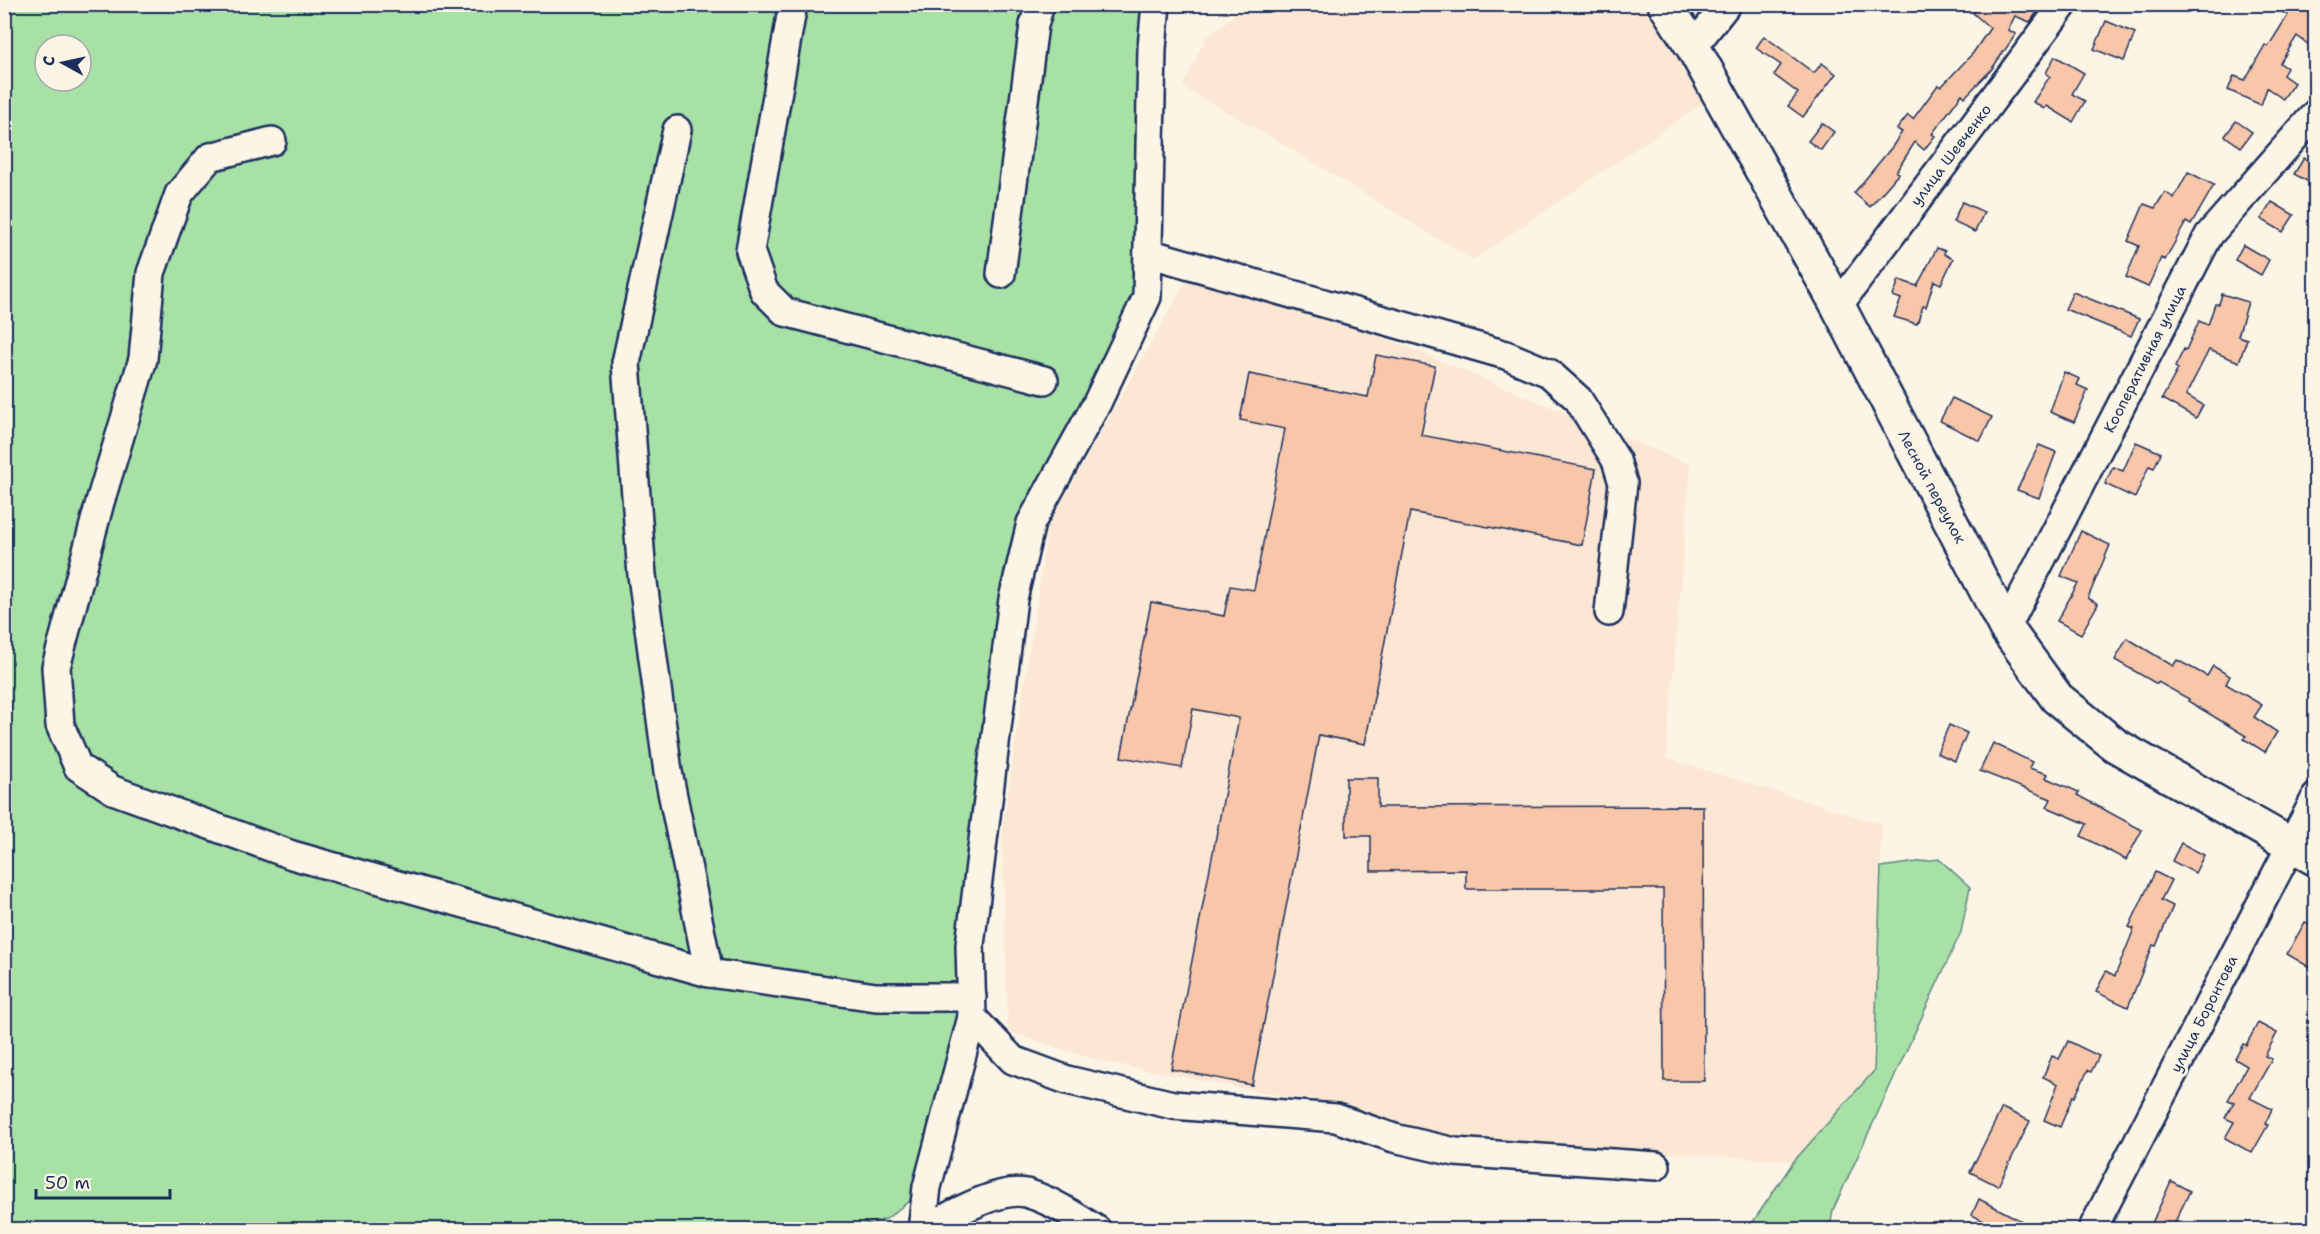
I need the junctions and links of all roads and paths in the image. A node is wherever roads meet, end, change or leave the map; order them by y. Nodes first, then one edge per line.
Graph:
1 (793, 4) edge
2 (1040, 4) edge
3 (1156, 4) edge
4 (1665, 4) edge
5 (1727, 4) edge
6 (2064, 4) edge
7 (1693, 47) junction
8 (2316, 113) edge
9 (677, 130) dead end
10 (272, 141) dead end
11 (1148, 253) junction
12 (1001, 274) dead end
13 (1838, 306) junction
14 (1044, 380) dead end
15 (1609, 612) dead end
16 (2006, 628) junction
17 (2316, 797) edge
18 (2303, 853) edge
19 (709, 973) junction
20 (972, 1007) junction
21 (1656, 1166) dead end
22 (923, 1230) edge
23 (1097, 1230) edge
24 (2092, 1230) edge

1 - 14 street
2 - 12 street
3 - 11 street
4 - 7 main road, Лесной переулок
5 - 7 street
6 - 13 street, улица Шевченко
7 - 13 main road, Лесной переулок
8 - 16 street, Кооперативная улица
9 - 19 street
10 - 19 street
11 - 15 street
11 - 20 street
13 - 16 main road, Лесной переулок
16 - 18 main road, Лесной переулок
17 - 18 street, улица Боронтова
18 - 24 street, улица Боронтова
19 - 20 street
20 - 21 street
20 - 22 street
22 - 23 street

